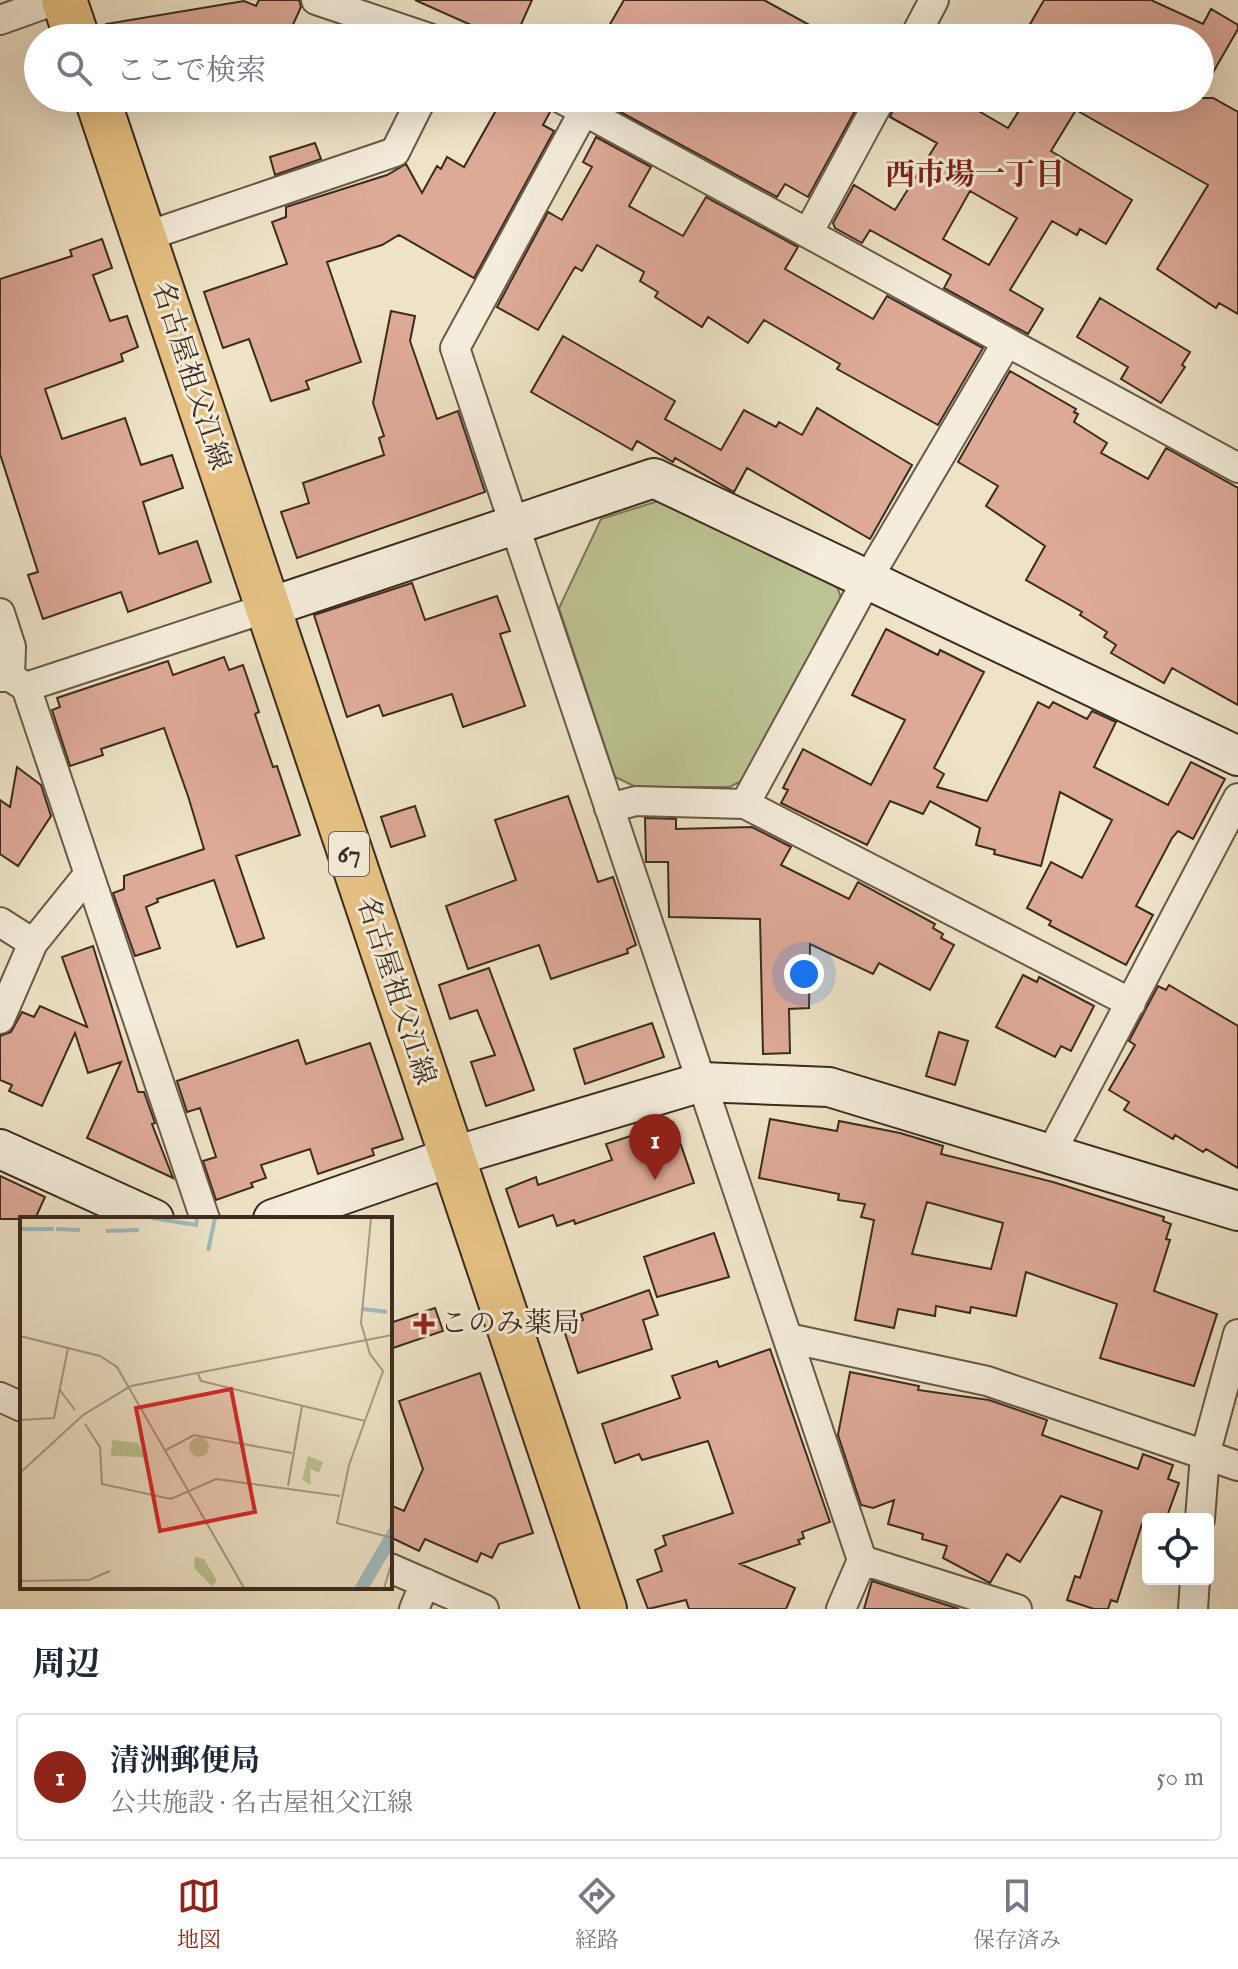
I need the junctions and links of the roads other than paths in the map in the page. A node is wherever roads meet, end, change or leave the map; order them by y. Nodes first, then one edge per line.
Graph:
1 (56, 0) edge
2 (64, 0) edge
3 (316, 0) edge
4 (934, 0) edge
5 (0, 20) edge
6 (72, 24) edge
7 (387, 24) edge
8 (921, 24) edge
9 (102, 112) edge
10 (415, 112) edge
11 (568, 112) edge
12 (587, 112) edge
13 (873, 112) edge
14 (808, 233) junction
15 (144, 237) junction
16 (1007, 342) junction
17 (1238, 468) edge
18 (515, 527) junction
19 (867, 580) junction
20 (267, 608) junction
21 (0, 613) edge
22 (12, 680) edge
23 (1238, 756) edge
24 (1238, 798) edge
25 (745, 804) junction
26 (609, 808) junction
27 (87, 876) junction
28 (0, 922) edge
29 (33, 943) junction
30 (1131, 1003) junction
31 (0, 1019) edge
32 (702, 1082) junction
33 (0, 1149) edge
34 (1051, 1153) junction
35 (451, 1157) junction
36 (1238, 1211) edge
37 (150, 1217) edge
38 (204, 1217) edge
39 (279, 1217) edge
40 (1238, 1334) edge
41 (788, 1338) junction
42 (0, 1397) edge
43 (20, 1406) edge
44 (1205, 1455) junction
45 (1238, 1466) edge
46 (1200, 1513) edge
47 (862, 1560) junction
48 (392, 1570) edge
49 (1195, 1585) edge
50 (420, 1596) edge
51 (484, 1609) edge
52 (604, 1609) edge
53 (841, 1609) edge
54 (1017, 1609) edge
55 (1193, 1609) edge

1 - 5 street
2 - 6 main road
3 - 7 street
4 - 8 street
9 - 15 main road, 名古屋祖父江線 / 67
10 - 15 street
11 - 18 street
12 - 14 street
13 - 14 street
14 - 16 street
15 - 20 main road, 名古屋祖父江線 / 67
16 - 17 street
16 - 19 street
18 - 19 street
18 - 20 street
18 - 26 street
19 - 23 street
19 - 25 street
20 - 22 street
20 - 35 main road, 名古屋祖父江線 / 67
21 - 22 street
22 - 27 street
24 - 30 street
25 - 26 street
25 - 30 street
26 - 32 street
27 - 29 street
27 - 38 street
28 - 29 street
29 - 31 street
30 - 34 street
32 - 34 street
32 - 35 street
32 - 41 street
33 - 37 street
34 - 36 street
35 - 39 street
35 - 52 main road, 名古屋祖父江線 / 67
40 - 44 street
41 - 44 street
41 - 47 street
42 - 43 street
44 - 45 street
44 - 46 street
47 - 53 street
47 - 54 street
48 - 50 street
49 - 55 street
50 - 51 street

